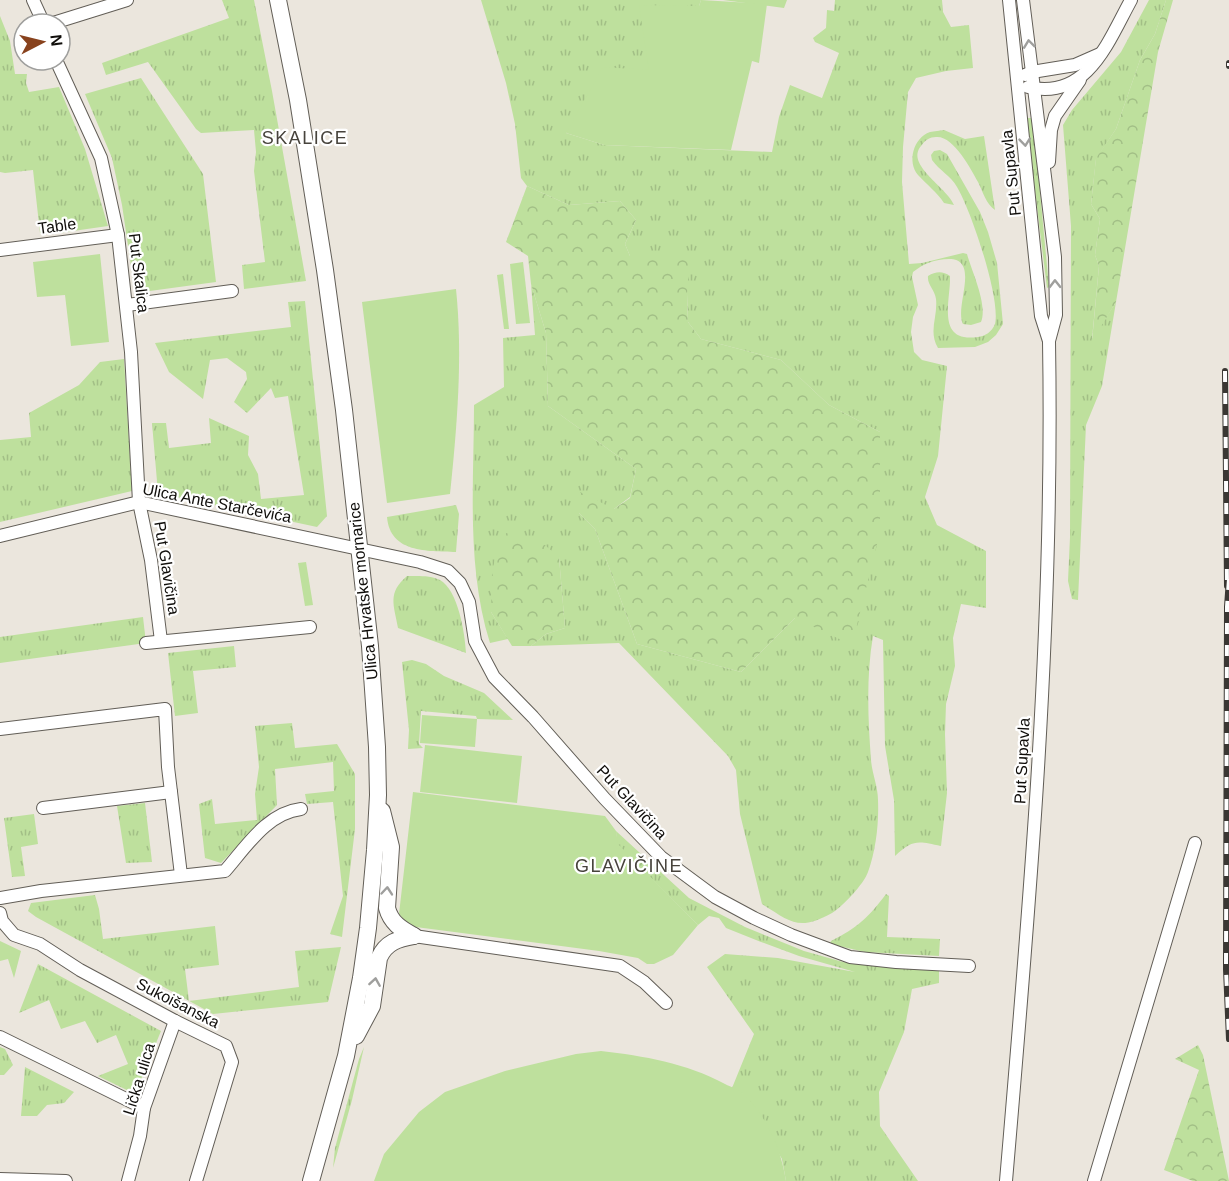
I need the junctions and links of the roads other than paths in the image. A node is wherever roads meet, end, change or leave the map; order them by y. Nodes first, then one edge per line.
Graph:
1 (127, 0) edge
2 (278, 0) edge
3 (1009, 0) edge
4 (1023, 0) edge
5 (1131, 0) edge
6 (72, 17) edge
7 (1101, 54) junction
8 (62, 72) edge
9 (1032, 72) junction
10 (1082, 77) junction
11 (1018, 84) junction
12 (1035, 89) junction
13 (1046, 181) junction
14 (118, 235) junction
15 (0, 250) edge
16 (232, 291) dead end
17 (127, 305) junction
18 (1049, 341) junction
19 (139, 502) junction
20 (0, 536) edge
21 (359, 549) junction
22 (310, 627) dead end
23 (161, 640) junction
24 (146, 643) dead end
25 (0, 729) edge
26 (171, 792) junction
27 (378, 795) junction
28 (43, 808) dead end
29 (301, 809) dead end
30 (1195, 843) dead end
31 (181, 875) junction
32 (0, 898) edge
33 (0, 913) edge
34 (414, 936) junction
35 (969, 966) dead end
36 (666, 1003) dead end
37 (174, 1021) junction
38 (0, 1037) edge
39 (346, 1056) junction
40 (144, 1108) junction
41 (0, 1179) edge
42 (66, 1181) edge
43 (128, 1181) edge
44 (196, 1181) edge
45 (311, 1181) edge
46 (1006, 1181) edge
47 (1094, 1181) edge

1 - 6 street
2 - 21 main road, Ulica Hrvatske mornarice
3 - 11 street, Put Supavla
9 -> 4 street, Put Supavla
5 - 7 street
7 - 9 street
7 - 10 street
8 - 14 street, Put Skalica
9 - 11 street
9 - 12 street, Put Supavla
10 - 12 street
10 - 13 street
11 - 12 street
11 -> 18 street, Put Supavla
12 - 13 street, Put Supavla
18 -> 13 street, Put Supavla
14 - 15 street, Table
14 - 17 street, Put Skalica
16 - 17 street
17 - 19 street, Put Skalica
18 - 46 street, Put Supavla
19 - 20 street, Ulica Ante Starčevića
19 - 21 street, Ulica Ante Starčevića
19 - 23 street, Put Glavičina
21 - 27 main road, Ulica Hrvatske mornarice
21 - 35 street, Put Glavičina
22 - 23 street, Put Glavičina
23 - 24 street, Put Glavičina
25 - 26 street
26 - 28 street
26 - 31 street
34 -> 27 main road
27 - 39 main road, Ulica Hrvatske mornarice
29 - 31 street
30 - 47 street
31 - 32 street
33 - 37 street, Sukoišanska
34 - 36 street
39 -> 34 main road
37 - 40 street, Lička ulica
37 - 44 street, Sukoišanska
38 - 40 street
39 - 45 main road, Ulica Hrvatske mornarice
40 - 43 street, Lička ulica
41 - 42 street

